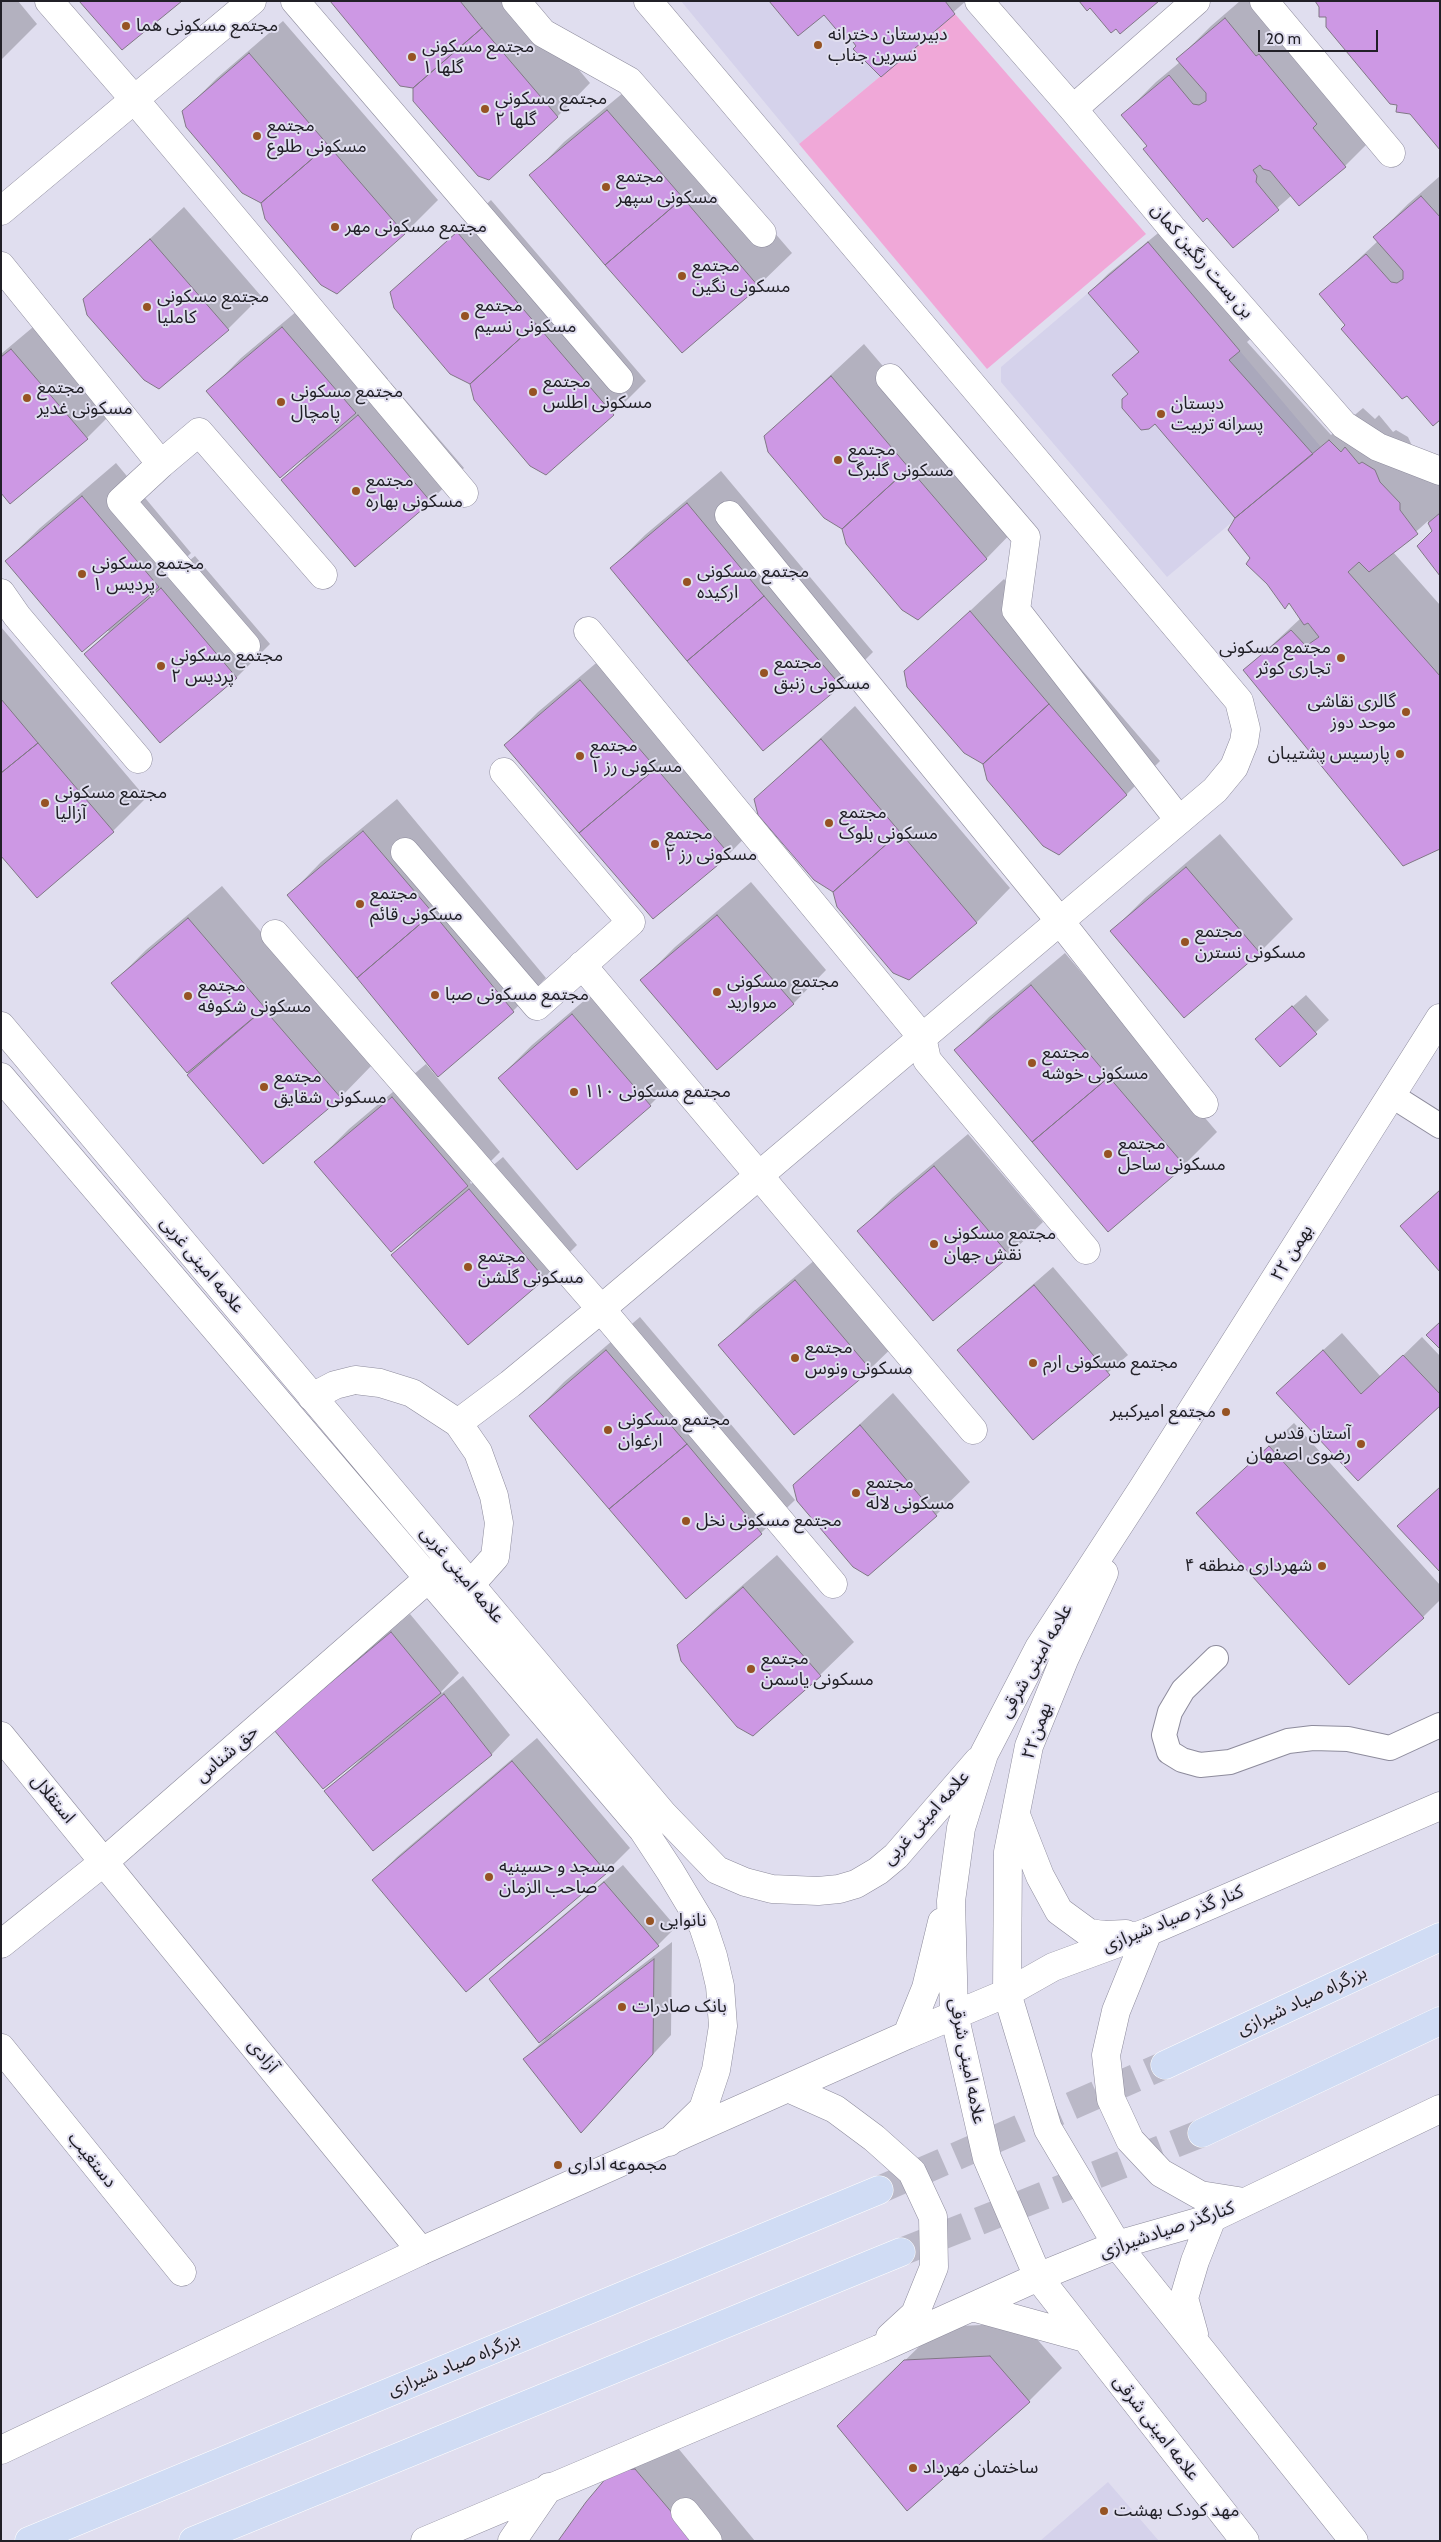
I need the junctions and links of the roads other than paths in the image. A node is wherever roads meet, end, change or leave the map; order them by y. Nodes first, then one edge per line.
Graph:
1 (49, 1) edge
2 (252, 1) edge
3 (295, 1) edge
4 (516, 1) edge
5 (648, 1) edge
6 (1196, 1) edge
7 (1264, 1) edge
8 (985, 8) edge
9 (134, 99) junction
10 (1073, 109) junction
11 (1391, 153) dead end
12 (1, 211) edge
13 (762, 233) dead end
14 (1, 266) edge
15 (890, 378) dead end
16 (619, 380) dead end
17 (161, 464) junction
18 (1440, 471) edge
19 (464, 493) dead end
20 (729, 515) dead end
21 (323, 575) dead end
22 (1, 593) edge
23 (588, 632) dead end
24 (246, 646) dead end
25 (138, 759) dead end
26 (504, 772) dead end
27 (1179, 820) junction
28 (405, 852) dead end
29 (1059, 920) junction
30 (275, 934) dead end
31 (582, 965) junction
32 (1440, 1018) edge
33 (1, 1026) edge
34 (922, 1037) junction
35 (1, 1077) edge
36 (1391, 1096) junction
37 (1204, 1104) dead end
38 (1440, 1126) edge
39 (759, 1175) junction
40 (1086, 1250) dead end
41 (601, 1309) junction
42 (312, 1397) junction
43 (458, 1424) junction
44 (974, 1430) dead end
45 (1143, 1488) junction
46 (450, 1560) junction
47 (429, 1579) junction
48 (833, 1584) dead end
49 (470, 1585) junction
50 (1216, 1658) dead end
51 (1440, 1726) edge
52 (1, 1736) edge
53 (984, 1754) junction
54 (1440, 1806) edge
55 (1016, 1815) junction
56 (957, 1857) junction
57 (105, 1861) junction
58 (1148, 1932) junction
59 (1440, 1937) edge
60 (1, 1944) edge
61 (1007, 1993) junction
62 (954, 2014) junction
63 (1440, 2021) edge
64 (907, 2035) junction
65 (1, 2048) edge
66 (1165, 2065) tunnel mouth
67 (788, 2088) junction
68 (1440, 2109) edge
69 (1202, 2133) tunnel mouth
70 (669, 2142) junction
71 (880, 2190) tunnel mouth
72 (1244, 2202) junction
73 (1212, 2218) junction
74 (1117, 2245) junction
75 (421, 2251) junction
76 (901, 2252) tunnel mouth
77 (182, 2272) dead end
78 (1038, 2277) junction
79 (972, 2307) junction
80 (1085, 2338) junction
81 (1198, 2345) junction
82 (879, 2348) junction
83 (1, 2450) edge
84 (549, 2487) junction
85 (685, 2512) dead end
86 (29, 2541) edge
87 (193, 2541) edge
88 (425, 2541) edge
89 (512, 2541) edge
90 (708, 2541) edge
91 (1245, 2541) edge
92 (1354, 2541) edge

1 - 9 street
2 - 9 street
3 - 16 street
4 - 13 street
5 - 27 street
6 - 10 street
7 - 11 street
8 - 10 street, بن بست رنگین کمان
9 - 12 street
9 - 19 street
10 - 18 street, بن بست رنگین کمان
14 - 17 street
15 - 27 street
17 - 21 street
17 - 24 street
20 - 29 street
22 - 25 street
23 - 34 street
26 - 31 street
27 - 29 street
28 - 31 street
29 - 34 street
29 - 37 street
30 - 41 street
31 - 39 street
32 - 36 street, ۲۲ بهمن
33 - 42 street, علامه امینی غربی
34 - 39 street
34 - 40 street
35 - 47 street, علامه امینی غربی
36 - 38 lane
36 - 45 street, ۲۲ بهمن
39 - 41 street
39 - 44 street
41 - 43 street
41 - 48 street
42 - 43 street
42 - 46 street, علامه امینی غربی
43 - 49 street
45 - 53 street, علامه امینی شرقی
45 - 55 street, ۲۲بهمن
46 - 47 street, حق شناس
46 - 49 street, علامه امینی غربی
47 - 57 street, حق شناس
47 - 70 street, علامه امینی غربی
49 - 53 street, علامه امینی غربی
50 - 51 lane
52 - 57 street, استقلال
53 - 56 street, علامه امینی شرقی
54 - 58 street, کنار گذر صیاد شیرازی
55 - 58 street
55 - 61 street, ۲۲بهمن
56 - 62 street, علامه امینی شرقی
56 - 64 street
57 - 60 street, حق شناس
57 - 75 street, آزادی
58 - 61 street, کنار گذر صیاد شیرازی
58 - 72 street
59 - 66 highway, بزرگراه صیاد شیرازی
61 - 62 street, کنار گذر صیاد شیرازی
61 - 74 street
62 - 64 street, کنار گذر صیاد شیرازی
62 - 78 street, علامه امینی شرقی
63 - 69 highway
64 - 67 street, کنار گذر صیاد شیرازی
65 - 77 street, دستغیب
67 - 70 street, کنار گذر صیاد شیرازی
67 - 82 street
68 - 72 street, کنارگذر صیادشیرازی
70 - 75 street, کنار گذر صیاد شیرازی
71 - 86 highway, بزرگراه صیاد شیرازی
72 - 73 street, کنارگذر صیادشیرازی
73 - 74 street, کنارگذر صیادشیرازی
73 - 81 street
74 - 78 street, کنارگذر صیادشیرازی
74 - 81 street
75 - 83 street, کنار گذر صیاد شیرازی
76 - 87 highway
78 - 79 street, کنارگذر صیادشیرازی
78 - 80 street, علامه امینی شرقی
79 - 80 street
79 - 82 street, کنارگذر صیادشیرازی
80 - 91 street, علامه امینی شرقی
81 - 92 street
82 - 84 street, کنارگذر صیادشیرازی
84 - 88 street, کنارگذر صیادشیرازی
84 - 89 street
85 - 90 street

